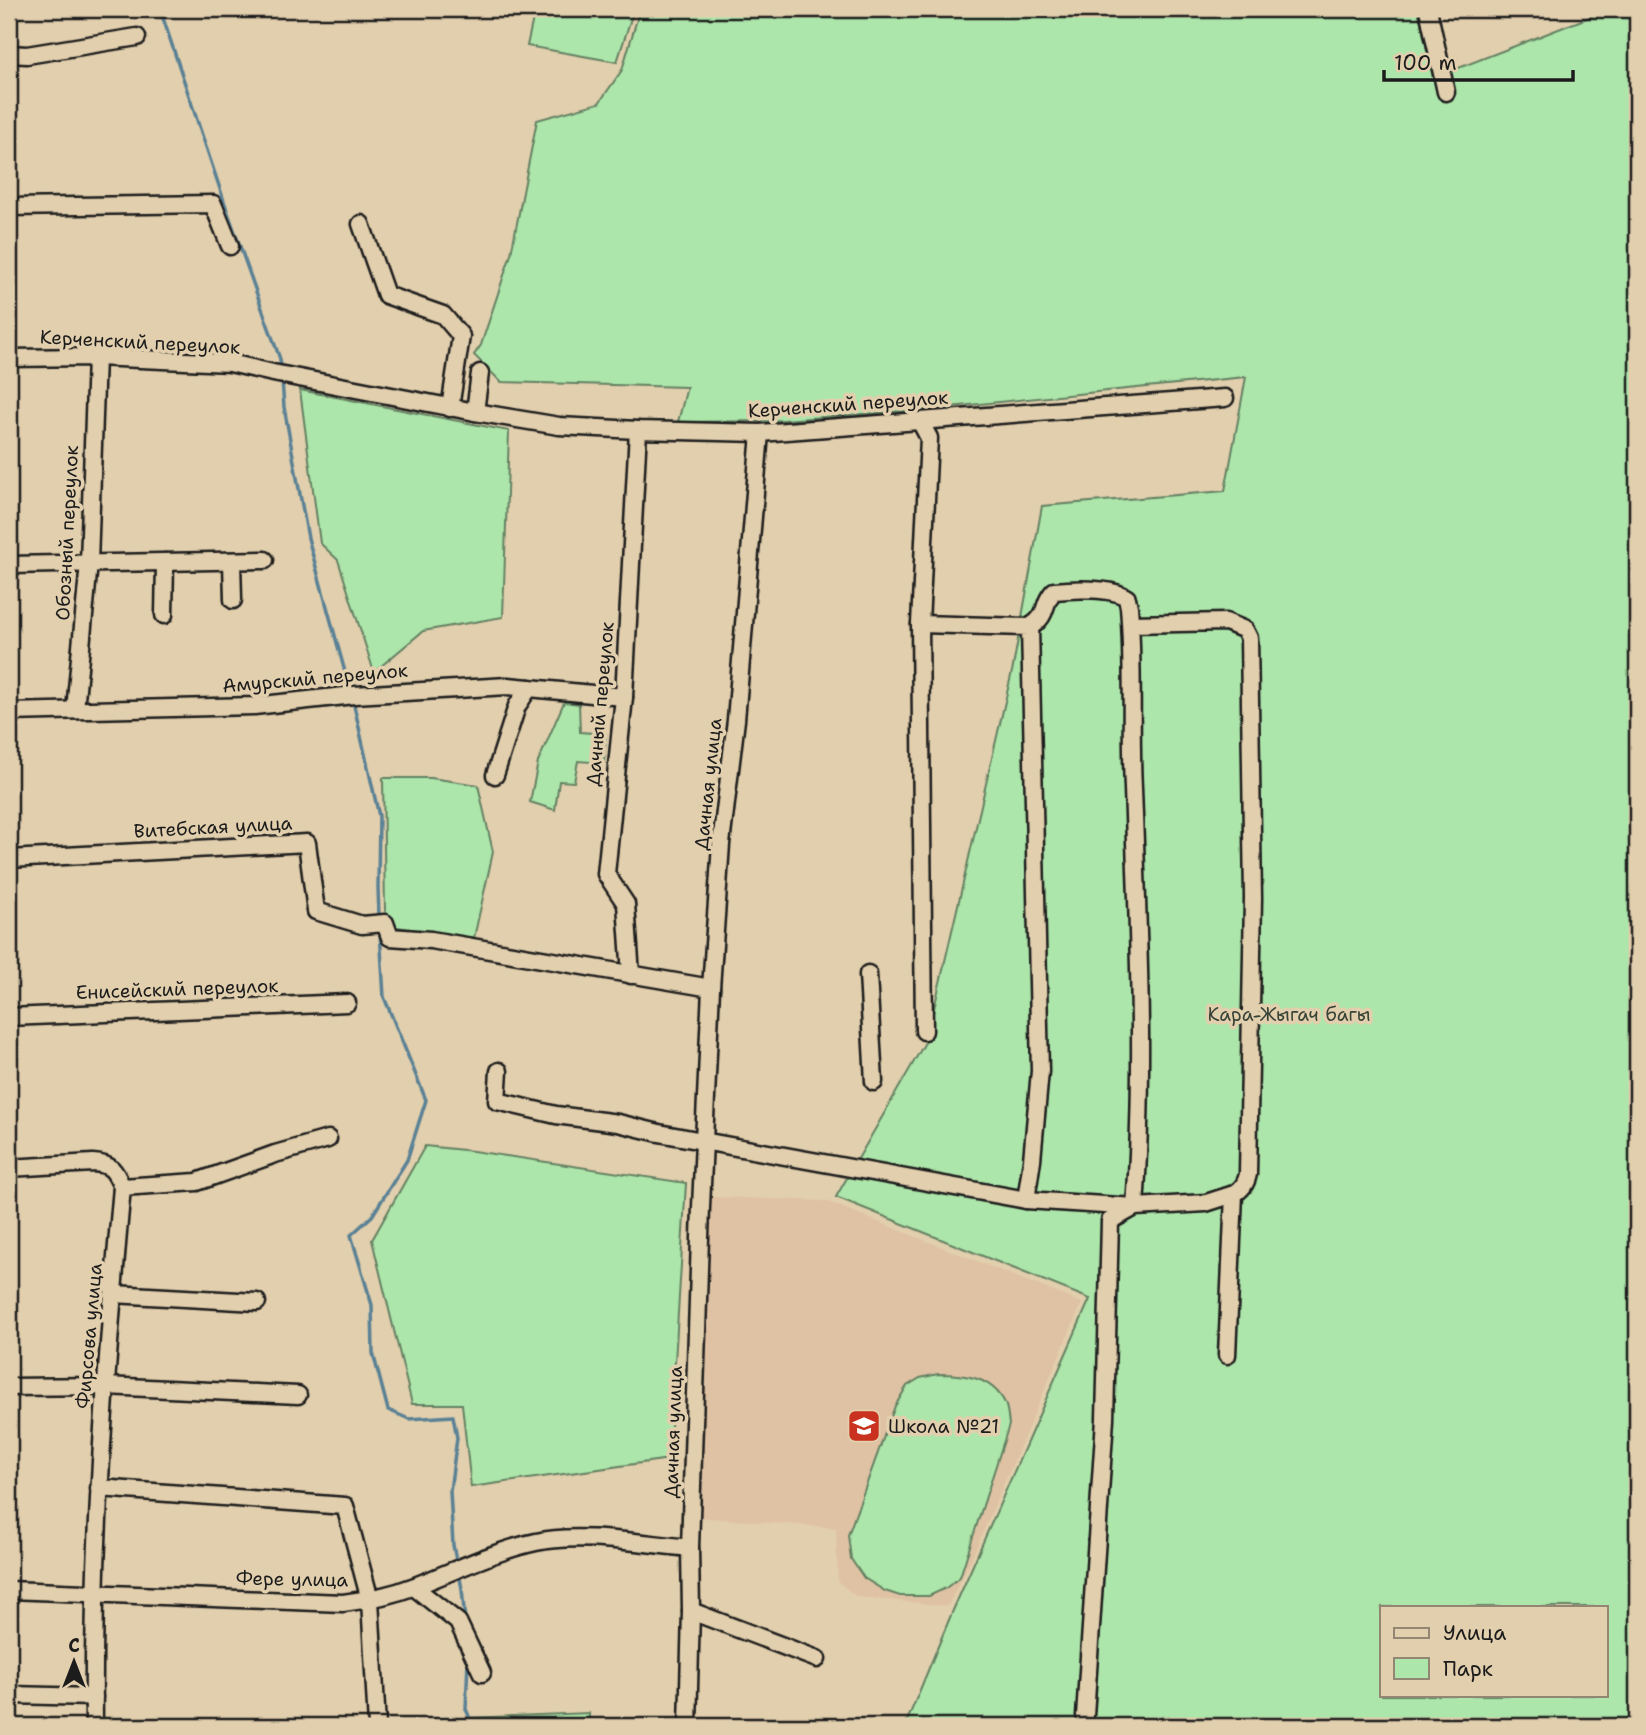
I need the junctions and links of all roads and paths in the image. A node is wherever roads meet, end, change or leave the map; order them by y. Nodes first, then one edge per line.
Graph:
1 (1428, 9) edge
2 (138, 37) dead end
3 (9, 54) edge
4 (1446, 92) dead end
5 (9, 207) edge
6 (361, 224) dead end
7 (230, 246) dead end
8 (96, 357) junction
9 (9, 358) edge
10 (480, 373) dead end
11 (1224, 398) dead end
12 (450, 408) junction
13 (475, 412) junction
14 (920, 421) junction
15 (638, 430) junction
16 (760, 433) junction
17 (265, 560) dead end
18 (232, 561) junction
19 (165, 562) junction
20 (89, 563) junction
21 (9, 565) edge
22 (233, 600) dead end
23 (164, 615) dead end
24 (920, 624) junction
25 (1131, 624) junction
26 (1030, 627) junction
27 (529, 688) junction
28 (624, 697) junction
29 (75, 710) junction
30 (9, 712) edge
31 (495, 775) dead end
32 (9, 859) edge
33 (868, 974) dead end
34 (631, 975) junction
35 (711, 988) junction
36 (347, 1003) dead end
37 (9, 1017) edge
38 (924, 1031) dead end
39 (499, 1071) dead end
40 (874, 1082) dead end
41 (328, 1139) dead end
42 (704, 1140) junction
43 (9, 1168) edge
44 (122, 1187) junction
45 (1234, 1194) junction
46 (1026, 1200) junction
47 (1135, 1206) junction
48 (113, 1294) junction
49 (257, 1301) dead end
50 (1227, 1355) dead end
51 (105, 1386) junction
52 (9, 1387) edge
53 (298, 1395) dead end
54 (99, 1488) junction
55 (690, 1548) junction
56 (414, 1587) junction
57 (9, 1590) edge
58 (95, 1593) junction
59 (370, 1600) junction
60 (691, 1611) junction
61 (817, 1659) dead end
62 (482, 1673) dead end
63 (9, 1695) edge
64 (94, 1697) junction
65 (1085, 1716) dead end
66 (94, 1726) edge
67 (377, 1726) edge
68 (688, 1726) edge

1 - 4 street
2 - 3 street
5 - 7 street
6 - 12 street
8 - 9 street, Керченский переулок
8 - 12 street, Керченский переулок
8 - 20 street, Обозный переулок
10 - 13 street
11 - 14 street, Керченский переулок
12 - 13 street, Керченский переулок
13 - 15 street, Керченский переулок
14 - 16 street, Керченский переулок
14 - 24 street
15 - 16 street, Керченский переулок
15 - 28 street, Дачный переулок
16 - 35 street, Дачная улица
17 - 18 street
18 - 19 street
18 - 22 street
19 - 20 street
19 - 23 street
20 - 21 street
20 - 29 street, Обозный переулок
24 - 26 street
24 - 38 street
25 - 26 street
25 - 45 street
25 - 47 street
26 - 46 street
27 - 28 street, Амурский переулок
27 - 29 street, Амурский переулок
27 - 31 street
28 - 34 street, Дачный переулок
29 - 30 street, Амурский переулок
32 - 34 street, Витебская улица
33 - 40 street
34 - 35 street
35 - 42 street, Дачная улица
36 - 37 street, Енисейский переулок
39 - 42 street
41 - 44 street
42 - 46 street
42 - 55 street, Дачная улица
43 - 44 street, Фирсова улица
44 - 48 street, Фирсова улица
45 - 47 street
45 - 50 street
46 - 47 street
47 - 65 street
48 - 49 street
48 - 51 street, Фирсова улица
51 - 52 street
51 - 53 street
51 - 54 street, Фирсова улица
54 - 58 street, Фирсова улица
54 - 59 street
55 - 56 street, Фере улица
55 - 60 street, Дачная улица
56 - 59 street, Фере улица
56 - 62 street
57 - 58 street, Фере улица
58 - 59 street, Фере улица
58 - 64 street, Фирсова улица
59 - 67 street
60 - 61 street
60 - 68 street, Дачная улица
63 - 64 street
64 - 66 street, Фирсова улица

